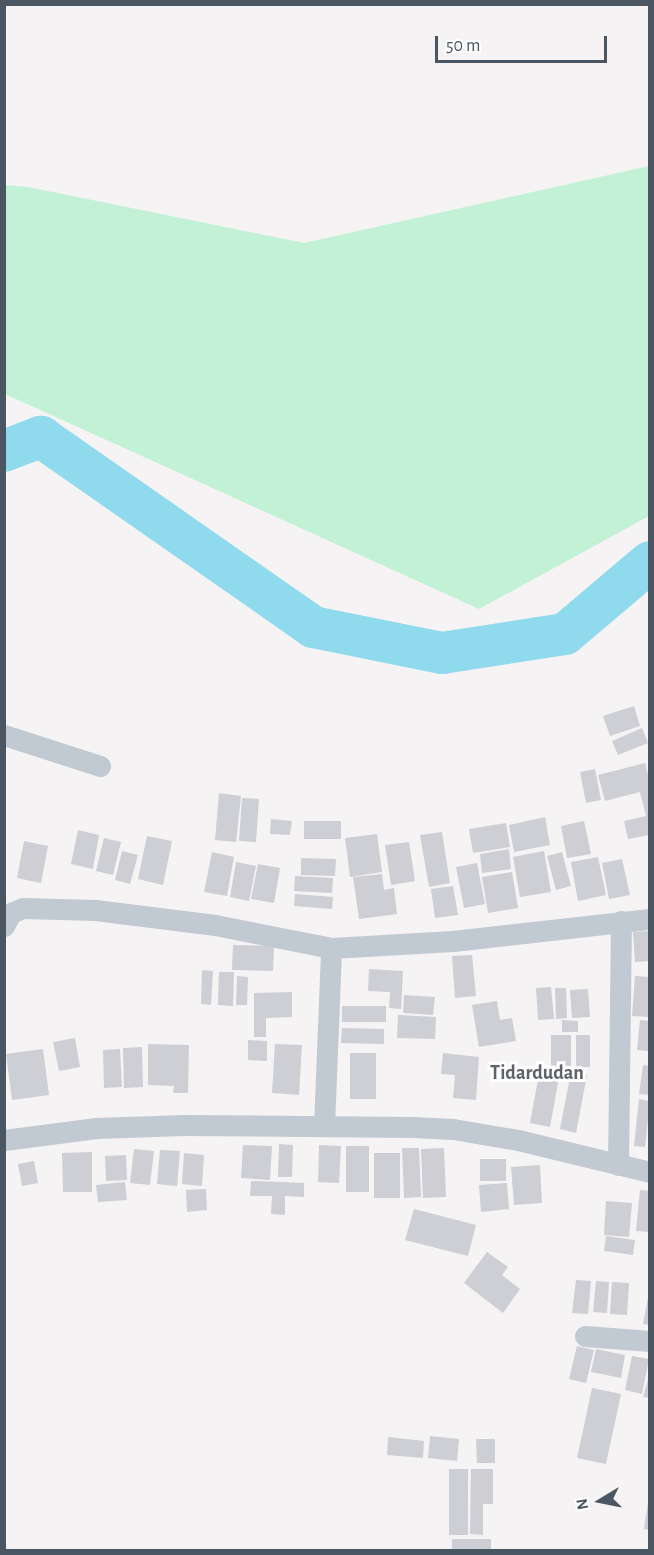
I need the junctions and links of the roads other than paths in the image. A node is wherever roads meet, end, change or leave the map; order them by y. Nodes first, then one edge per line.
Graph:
1 (4, 735) edge
2 (100, 766) dead end
3 (6, 919) edge
4 (650, 919) edge
5 (621, 921) junction
6 (331, 948) junction
7 (324, 1126) junction
8 (5, 1138) edge
9 (618, 1165) junction
10 (650, 1172) edge
11 (585, 1336) dead end
12 (650, 1341) edge

1 - 2 street
3 - 6 street
4 - 5 street
5 - 6 street
5 - 9 street
6 - 7 street
7 - 8 street
7 - 9 street
9 - 10 street
11 - 12 street

